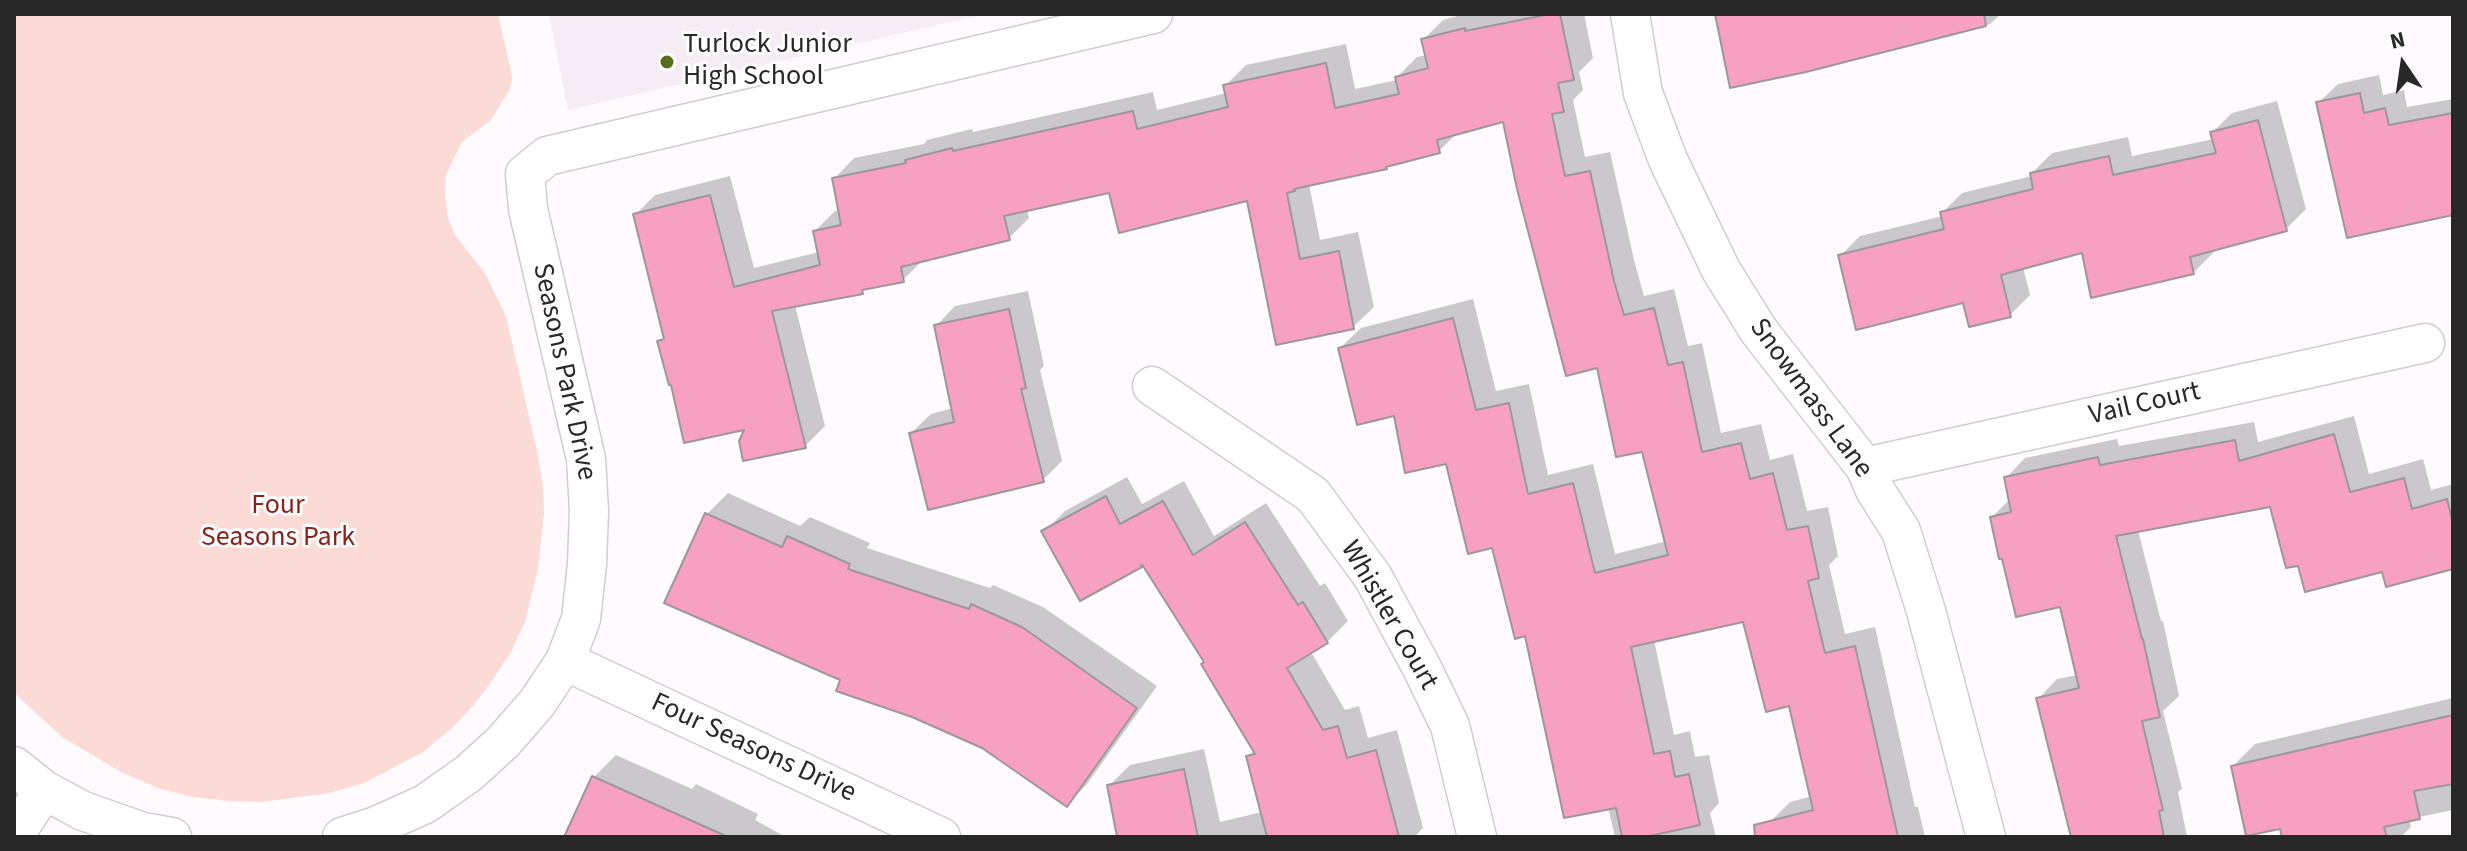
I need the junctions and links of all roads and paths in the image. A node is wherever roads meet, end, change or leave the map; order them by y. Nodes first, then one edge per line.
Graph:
1 (1153, 14) edge
2 (1630, 14) edge
3 (2425, 343) dead end
4 (1152, 386) dead end
5 (1865, 467) junction
6 (565, 661) junction
7 (14, 766) edge
8 (44, 790) junction
9 (366, 833) edge
10 (14, 836) edge
11 (172, 837) edge
12 (941, 837) edge
13 (1477, 837) edge
14 (1986, 837) edge

1 - 6 street, Seasons Park Drive
2 - 5 street, Snowmass Lane
3 - 5 street, Vail Court
4 - 13 street, Whistler Court
5 - 14 street, Snowmass Lane
6 - 9 street, Seasons Park Drive
6 - 12 street, Four Seasons Drive
7 - 8 street
8 - 10 street
8 - 11 street

